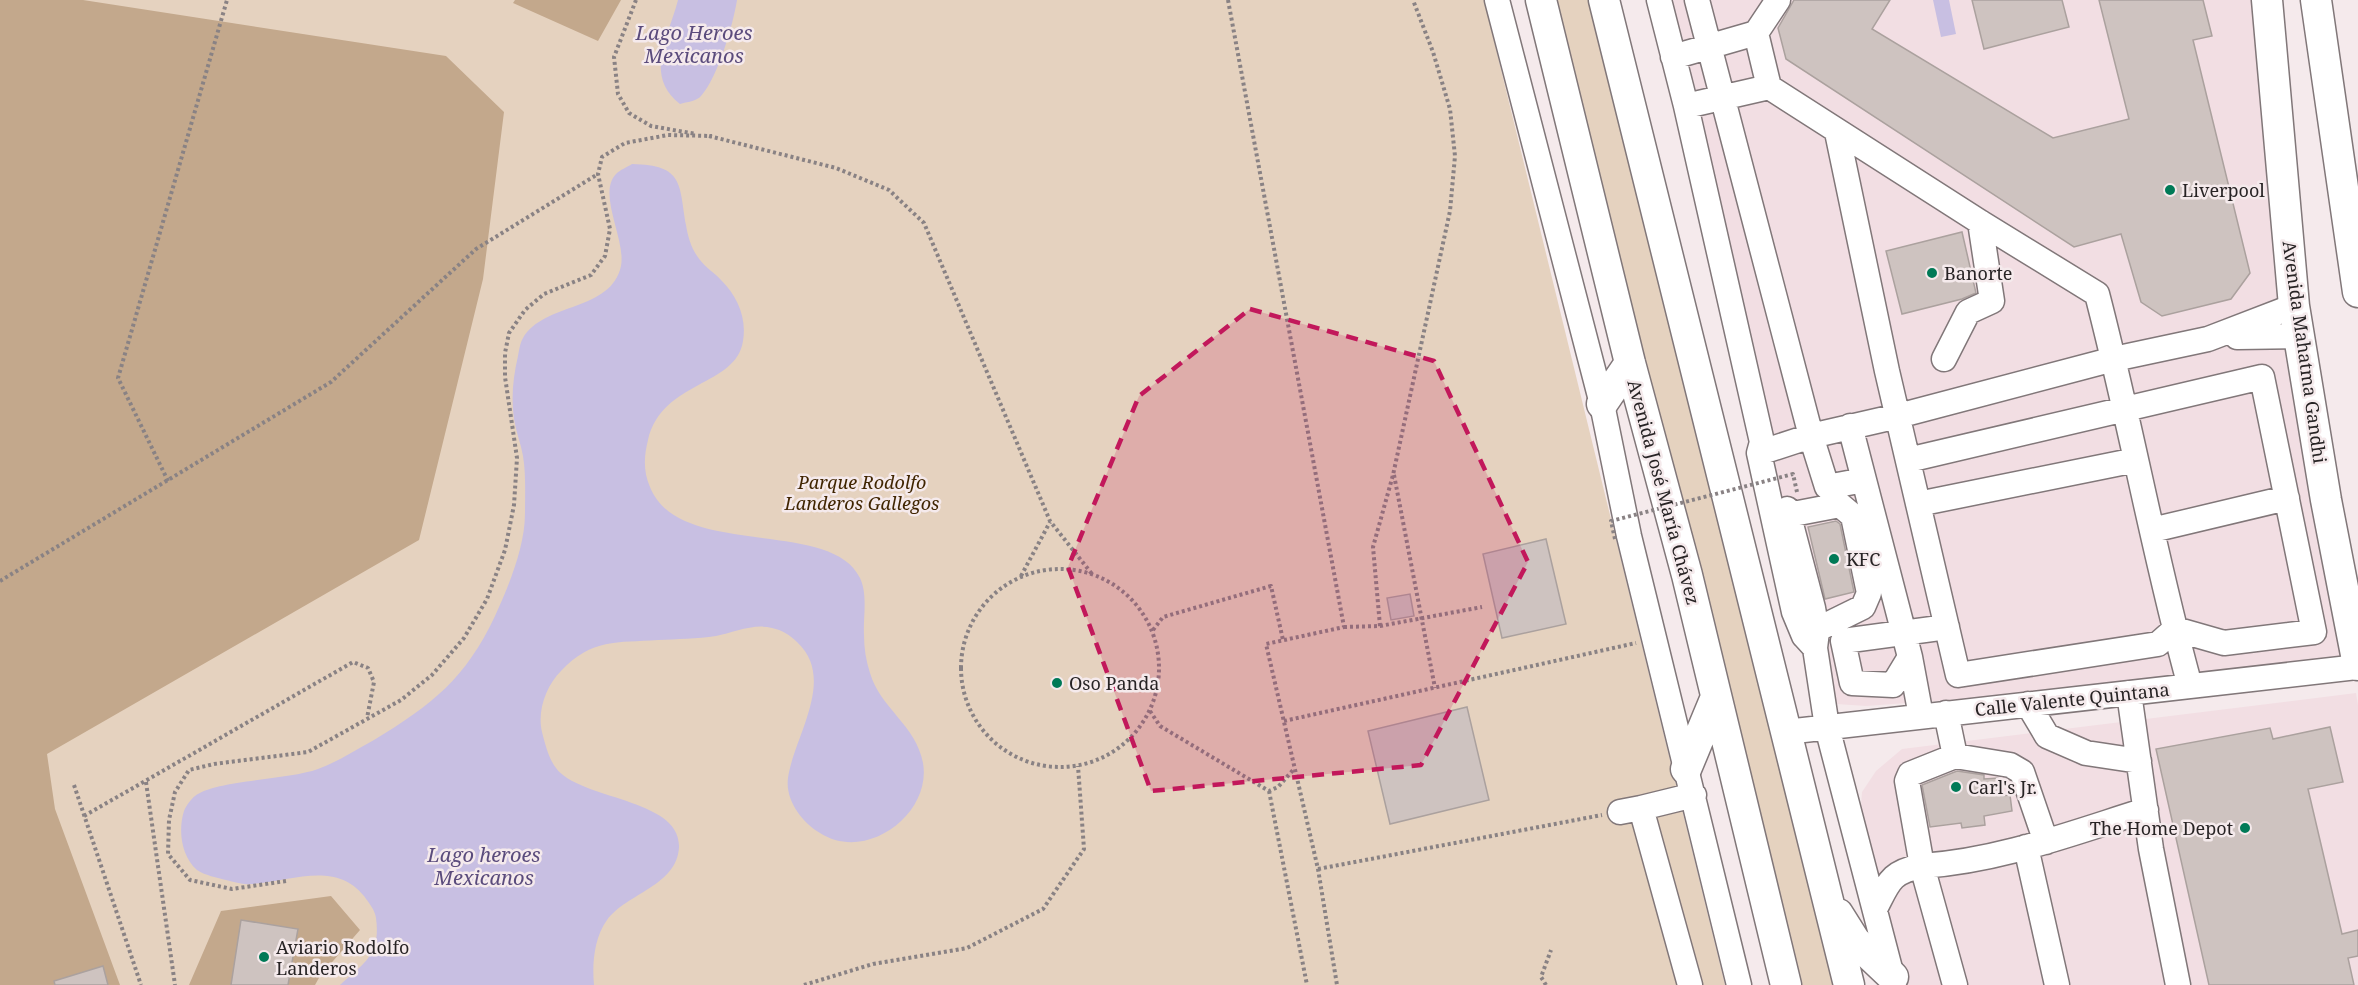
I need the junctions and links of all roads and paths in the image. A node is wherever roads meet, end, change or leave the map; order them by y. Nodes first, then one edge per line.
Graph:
1 (227, 0) edge
2 (636, 0) edge
3 (1228, 0) edge
4 (1413, 0) edge
5 (1497, 0) edge
6 (1541, 0) edge
7 (1604, 0) edge
8 (1659, 0) edge
9 (1697, 0) edge
10 (1778, 0) edge
11 (2267, 0) edge
12 (2316, 0) edge
13 (1756, 33) junction
14 (1709, 47) junction
15 (1673, 57) junction
16 (1769, 87) junction
17 (1721, 97) junction
18 (1686, 106) junction
19 (1837, 132) junction
20 (712, 136) junction
21 (598, 174) junction
22 (1980, 222) junction
23 (2358, 292) edge
24 (2294, 306) junction
25 (2299, 336) junction
26 (2208, 339) junction
27 (1944, 359) dead end
28 (2114, 359) junction
29 (1630, 363) junction
30 (1602, 404) junction
31 (2125, 409) junction
32 (1898, 416) junction
33 (1850, 426) junction
34 (1811, 436) junction
35 (1765, 448) junction
36 (1908, 460) junction
37 (2136, 460) junction
38 (1394, 475) junction
39 (1864, 480) junction
40 (168, 481) junction
41 (1797, 492) dead end
42 (2287, 498) junction
43 (1918, 504) junction
44 (1788, 514) junction
45 (1050, 521) junction
46 (2152, 530) junction
47 (1615, 539) dead end
48 (1092, 574) junction
49 (1020, 577) junction
50 (0, 581) edge
51 (1482, 607) dead end
52 (1420, 619) junction
53 (1380, 626) junction
54 (1344, 627) junction
55 (1947, 627) junction
56 (2175, 629) junction
57 (1153, 630) junction
58 (1904, 633) junction
59 (1812, 638) junction
60 (1654, 639) junction
61 (1283, 640) junction
62 (1910, 657) junction
63 (2358, 666) edge
64 (2190, 686) junction
65 (1434, 688) junction
66 (2129, 693) junction
67 (1716, 697) junction
68 (2028, 704) junction
69 (1150, 711) junction
70 (1946, 713) junction
71 (1921, 716) junction
72 (367, 718) junction
73 (1284, 722) junction
74 (1827, 727) junction
75 (1786, 732) junction
76 (1955, 756) junction
77 (2139, 761) junction
78 (1078, 766) junction
79 (1294, 769) junction
80 (146, 782) junction
81 (1690, 782) junction
82 (74, 785) dead end
83 (1269, 791) junction
84 (1631, 810) junction
85 (2146, 810) junction
86 (84, 816) junction
87 (2036, 844) junction
88 (1922, 866) junction
89 (1318, 869) junction
90 (286, 881) dead end
91 (1826, 890) junction
92 (1875, 909) junction
93 (1551, 950) dead end
94 (1893, 981) edge
95 (141, 985) edge
96 (175, 985) edge
97 (804, 985) edge
98 (1307, 985) edge
99 (1337, 985) edge
100 (1546, 985) edge
101 (1690, 985) edge
102 (1739, 985) edge
103 (1786, 985) edge
104 (1849, 985) edge
105 (1955, 985) edge
106 (2057, 985) edge
107 (2178, 985) edge

1 - 40 path
2 - 20 path
3 - 54 path
4 - 38 path
5 - 30 street, Avenida José María Chávez
6 - 29 main road, Avenida José María Chávez
7 - 75 main road
8 - 15 street
9 - 14 street
10 - 13 street
11 - 24 main road, Avenida Mahatma Gandhi
12 - 23 main road
13 - 14 street
13 - 16 street
14 - 15 street
14 - 17 street
15 - 18 street
16 - 17 street
16 - 19 street
17 - 18 street
17 - 34 street
18 - 35 street
19 - 22 street
19 - 32 street
20 - 21 path
20 - 45 path
21 - 40 path
21 - 72 path
22 - 27 street
22 - 28 street
24 - 25 main road, Avenida Mahatma Gandhi
24 - 26 street
25 - 26 street
25 - 63 main road, Avenida Mahatma Gandhi
26 - 28 street
28 - 31 street
28 - 32 street
29 - 30 main road
29 - 67 main road, Avenida José María Chávez
30 - 60 street, Avenida José María Chávez
31 - 36 street
31 - 37 street
31 - 42 street
32 - 33 street
32 - 36 street
33 - 34 street
33 - 39 street
34 - 35 street
34 - 39 street
35 - 44 street
35 - 59 street
36 - 43 street
37 - 43 street
37 - 46 street
38 - 52 path
38 - 53 path
39 - 58 street
40 - 50 path
41 - 47 path, bridge
42 - 46 street
42 - 56 street
43 - 55 street
44 - 59 street
44 - 59 street
45 - 48 path
45 - 49 path
46 - 56 street
48 - 49 path
48 - 57 path
49 - 78 path
51 - 52 path
52 - 53 path
52 - 65 path
53 - 54 path
54 - 61 path
55 - 56 street
55 - 58 street
56 - 64 street
57 - 61 path
57 - 69 path
58 - 62 street
58 - 62 street
59 - 74 street
60 - 65 path
60 - 81 street, Avenida José María Chávez
61 - 73 path
62 - 71 street
63 - 64 street, Calle Valente Quintana
64 - 66 street, Calle Valente Quintana
65 - 73 path
66 - 68 street, Calle Valente Quintana
66 - 77 street
67 - 81 main road
67 - 103 main road, Avenida José María Chávez
68 - 70 street, Calle Valente Quintana
68 - 77 street
69 - 78 path
69 - 83 path
70 - 71 street, Calle Valente Quintana
70 - 76 street
71 - 74 street, Calle Valente Quintana
72 - 80 path
72 - 90 path
73 - 79 path
74 - 75 street, Calle Valente Quintana
74 - 92 street
75 - 91 main road
76 - 87 street
76 - 88 street
77 - 85 street
78 - 97 path
79 - 83 path
79 - 89 path
80 - 86 path
80 - 96 path
81 - 84 street
81 - 102 street, Avenida José María Chávez
82 - 86 path
83 - 98 path
84 - 89 path
84 - 101 street
85 - 87 street
85 - 107 street
86 - 95 path
87 - 88 street
87 - 106 street
88 - 92 street
88 - 105 street
89 - 99 path
91 - 94 main road
91 - 104 main road
92 - 94 street
93 - 100 path

